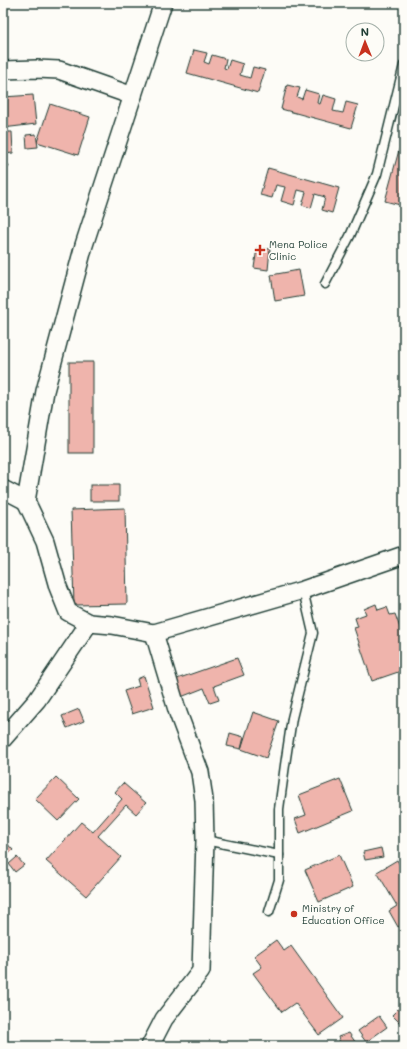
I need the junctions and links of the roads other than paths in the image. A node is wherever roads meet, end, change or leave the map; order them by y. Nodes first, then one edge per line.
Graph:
1 (163, 3) edge
2 (404, 65) edge
3 (3, 70) edge
4 (133, 96) junction
5 (325, 284) dead end
6 (3, 489) edge
7 (26, 501) junction
8 (404, 555) edge
9 (303, 590) junction
10 (89, 624) junction
11 (154, 633) junction
12 (3, 739) edge
13 (205, 840) junction
14 (279, 855) junction
15 (269, 912) dead end
16 (150, 1046) edge

1 - 4 street
2 - 5 lane
3 - 4 street
4 - 7 street
6 - 7 street
7 - 10 street
8 - 9 street
9 - 11 street
9 - 14 lane
10 - 11 street
10 - 12 street
11 - 13 street
13 - 14 lane
13 - 16 street
14 - 15 lane

